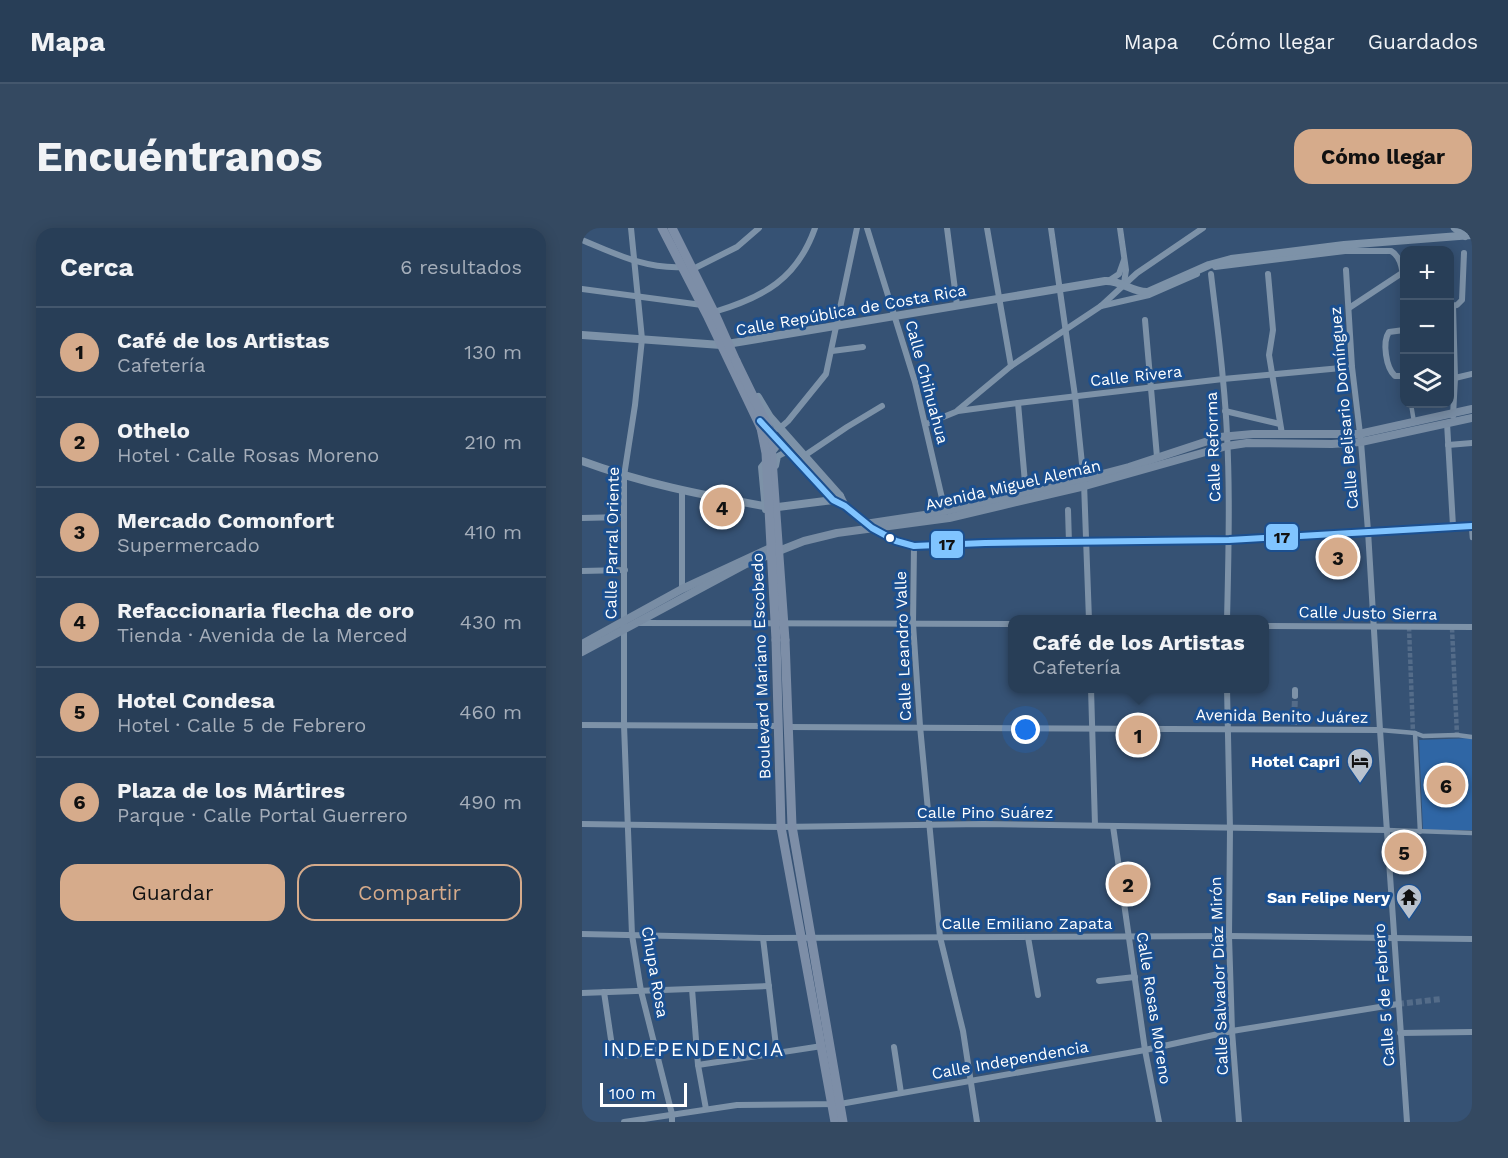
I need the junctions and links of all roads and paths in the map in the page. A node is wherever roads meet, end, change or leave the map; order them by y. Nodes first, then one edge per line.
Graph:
1 (631, 228) edge
2 (662, 228) edge
3 (672, 228) edge
4 (759, 228) edge
5 (815, 228) edge
6 (857, 228) edge
7 (867, 228) edge
8 (947, 228) edge
9 (987, 228) edge
10 (1051, 228) edge
11 (1120, 228) edge
12 (1203, 228) edge
13 (1455, 228) edge
14 (1193, 231) edge
15 (1467, 233) edge
16 (582, 240) edge
17 (1464, 253) dead end
18 (1124, 260) junction
19 (634, 262) junction
20 (1400, 264) edge
21 (683, 267) junction
22 (693, 269) junction
23 (1346, 270) dead end
24 (1211, 274) dead end
25 (1268, 274) dead end
26 (1400, 274) edge
27 (1110, 280) junction
28 (1124, 284) junction
29 (582, 289) edge
30 (1059, 289) junction
31 (639, 298) junction
32 (999, 298) junction
33 (1454, 304) edge
34 (702, 305) junction
35 (957, 305) junction
36 (1101, 306) junction
37 (1349, 308) junction
38 (714, 312) junction
39 (894, 315) junction
40 (1145, 320) dead end
41 (837, 324) junction
42 (1066, 330) junction
43 (1400, 331) edge
44 (582, 334) edge
45 (642, 339) junction
46 (726, 345) junction
47 (863, 347) dead end
48 (832, 351) junction
49 (1454, 354) edge
50 (1011, 366) junction
51 (1352, 367) junction
52 (1472, 374) edge
53 (1273, 375) junction
54 (1400, 376) edge
55 (1455, 378) junction
56 (1223, 379) junction
57 (1151, 388) junction
58 (1076, 396) junction
59 (1018, 403) junction
60 (882, 406) dead end
61 (1412, 408) edge
62 (1472, 409) edge
63 (958, 411) junction
64 (1225, 411) junction
65 (1472, 418) edge
66 (1451, 420) junction
67 (1414, 422) junction
68 (760, 423) junction
69 (926, 424) junction
70 (1280, 424) junction
71 (780, 428) junction
72 (1282, 434) junction
73 (1360, 438) junction
74 (1227, 441) junction
75 (780, 443) junction
76 (1472, 443) edge
77 (1448, 446) junction
78 (788, 451) junction
79 (804, 456) junction
80 (1157, 457) junction
81 (582, 461) edge
82 (624, 476) junction
83 (1084, 483) junction
84 (682, 490) junction
85 (1026, 494) junction
86 (837, 498) junction
87 (764, 506) junction
88 (778, 507) junction
89 (1068, 510) dead end
90 (945, 511) junction
91 (624, 517) junction
92 (582, 518) edge
93 (1472, 525) edge
94 (869, 526) junction
95 (1454, 526) junction
96 (1368, 531) junction
97 (1472, 538) edge
98 (1229, 540) junction
99 (1069, 543) junction
100 (1087, 543) junction
101 (781, 546) junction
102 (914, 546) junction
103 (768, 552) junction
104 (625, 570) junction
105 (582, 571) edge
106 (682, 589) junction
107 (658, 611) junction
108 (1089, 615) edge
109 (1227, 615) edge
110 (638, 623) junction
111 (659, 623) junction
112 (772, 624) junction
113 (786, 624) junction
114 (913, 624) junction
115 (1008, 624) edge
116 (624, 626) junction
117 (1269, 626) edge
118 (1374, 626) junction
119 (1472, 627) edge
120 (781, 637) junction
121 (582, 644) edge
122 (582, 652) edge
123 (1091, 693) edge
124 (1227, 693) edge
125 (624, 724) junction
126 (785, 724) junction
127 (582, 725) edge
128 (920, 726) junction
129 (1092, 727) junction
130 (1227, 729) junction
131 (1380, 730) junction
132 (1415, 733) junction
133 (1472, 737) edge
134 (582, 824) edge
135 (628, 824) junction
136 (930, 825) junction
137 (1095, 825) junction
138 (792, 826) junction
139 (1113, 826) junction
140 (781, 827) junction
141 (1230, 829) junction
142 (1387, 830) junction
143 (1420, 832) junction
144 (1472, 833) edge
145 (582, 934) edge
146 (632, 935) junction
147 (1228, 936) junction
148 (940, 937) junction
149 (1028, 937) junction
150 (1129, 937) junction
151 (763, 938) junction
152 (805, 938) junction
153 (1393, 939) junction
154 (1472, 939) edge
155 (1135, 977) junction
156 (1099, 981) dead end
157 (769, 986) junction
158 (692, 989) junction
159 (641, 991) junction
160 (604, 992) junction
161 (582, 993) edge
162 (1038, 995) dead end
163 (1398, 1004) junction
164 (1232, 1031) junction
165 (1472, 1032) edge
166 (1400, 1033) junction
167 (822, 1046) junction
168 (894, 1047) dead end
169 (1145, 1050) junction
170 (657, 1051) junction
171 (777, 1054) junction
172 (698, 1065) junction
173 (971, 1082) junction
174 (901, 1093) junction
175 (836, 1104) junction
176 (706, 1109) junction
177 (672, 1114) junction
178 (624, 1122) edge
179 (672, 1122) edge
180 (835, 1122) edge
181 (843, 1122) edge
182 (977, 1122) edge
183 (1159, 1122) edge
184 (1239, 1122) edge
185 (1407, 1122) edge

1 - 19 street, Calle Parral Oriente
2 - 21 main road, Boulevard Mariano Escobedo
3 - 22 main road, Boulevard Mariano Escobedo
4 - 22 street
5 - 38 street
6 - 41 street
7 - 39 street, Calle Chihuahua
8 - 35 street
9 - 32 street
10 - 30 street
11 - 18 street
12 - 14 street
13 - 15 street
14 - 28 street
15 - 28 street, Calle República de Costa Rica
16 - 19 street
17 - 33 street
18 - 27 street
18 - 28 street
19 - 21 street
19 - 31 street, Calle Parral Oriente
20 - 36 street
21 - 34 main road, Boulevard Mariano Escobedo
22 - 38 main road, Boulevard Mariano Escobedo
23 - 37 street, Calle Belisario Domínguez
24 - 56 street, Calle Reforma
25 - 53 street
26 - 37 street
27 - 28 street, Calle República de Costa Rica
27 - 30 street, Calle República de Costa Rica
28 - 36 street
29 - 31 street
30 - 32 street, Calle República de Costa Rica
30 - 42 street
31 - 34 street
31 - 45 street, Calle Parral Oriente
32 - 35 street, Calle República de Costa Rica
32 - 50 street
34 - 46 main road, Boulevard Mariano Escobedo
35 - 39 street, Calle República de Costa Rica
36 - 42 street
37 - 51 street, Calle Belisario Domínguez
38 - 46 main road, Boulevard Mariano Escobedo
39 - 41 street, Calle República de Costa Rica
39 - 69 street, Calle Chihuahua
40 - 57 street
41 - 46 street, Calle República de Costa Rica
41 - 48 street
42 - 50 street
42 - 58 street
43 - 54 street
44 - 45 street, Calle República de Costa Rica
45 - 46 street, Calle República de Costa Rica
45 - 82 street, Calle Parral Oriente
46 - 68 main road, Boulevard Mariano Escobedo
46 - 71 street, Calle Leandro Valle
46 - 120 main road, Boulevard Mariano Escobedo, bridge
47 - 48 street
48 - 71 street
49 - 55 street
50 - 63 street
51 - 53 street, Calle Rivera
51 - 73 street, Calle Belisario Domínguez
52 - 55 street
53 - 56 street, Calle Rivera
53 - 70 street
55 - 66 street
56 - 57 street, Calle Rivera
56 - 64 street, Calle Reforma
57 - 58 street, Calle Rivera
57 - 80 street
58 - 59 street, Calle Rivera
58 - 83 street
59 - 63 street, Calle Rivera
59 - 85 street
60 - 79 street
61 - 67 street
62 - 66 main road, Avenida Miguel Alemán
63 - 69 street, Calle Rivera
64 - 70 street
64 - 74 street, Calle Reforma
65 - 66 main road, Avenida Miguel Alemán
66 - 67 main road, Avenida Miguel Alemán
66 - 73 main road, Avenida Miguel Alemán
66 - 77 street
67 - 73 main road, Avenida Miguel Alemán
68 - 71 street
68 - 75 street, Calle Leandro Valle
68 - 120 main road, Boulevard Mariano Escobedo, bridge
69 - 90 street, Calle Chihuahua
70 - 72 street
71 - 79 street, Calle Leandro Valle
72 - 73 main road, Avenida Miguel Alemán
72 - 74 main road, Avenida Miguel Alemán
73 - 74 main road, Avenida Miguel Alemán
73 - 96 street, Calle Belisario Domínguez
74 - 80 main road, Avenida Miguel Alemán
74 - 83 main road, Avenida Miguel Alemán
74 - 98 street, Calle Reforma
75 - 78 street, Calle Leandro Valle
75 - 87 street
76 - 77 street
77 - 95 street
78 - 86 street, Calle Leandro Valle
78 - 88 street
79 - 86 street, Calle Leandro Valle
80 - 83 main road, Avenida Miguel Alemán
81 - 82 street
82 - 84 street
82 - 91 street, Calle Parral Oriente
83 - 85 main road, Avenida Miguel Alemán
83 - 94 main road, Avenida Miguel Alemán
83 - 100 street
84 - 87 street
84 - 106 street
85 - 90 main road, Avenida Miguel Alemán
86 - 88 street
86 - 94 street, Calle Leandro Valle
87 - 88 street
87 - 103 street
88 - 101 street
89 - 99 street
90 - 94 main road, Avenida Miguel Alemán
91 - 92 street
91 - 104 street, Calle Parral Oriente
93 - 95 street
93 - 97 street
94 - 101 main road, Avenida Miguel Alemán
94 - 102 street, Calle Leandro Valle
95 - 96 street
96 - 98 street
96 - 118 street, Calle Belisario Domínguez
98 - 100 street
98 - 109 street, Calle Reforma
99 - 100 street
99 - 102 street
100 - 108 street
101 - 103 main road, Avenida Miguel Alemán
101 - 113 street
102 - 114 street, Calle Leandro Valle
103 - 106 main road, Avenida Miguel Alemán
103 - 107 main road, Avenida Miguel Alemán
103 - 112 street
104 - 105 street
104 - 116 street, Calle Parral Oriente
106 - 116 main road, Avenida Miguel Alemán
107 - 110 main road, Avenida Miguel Alemán
107 - 111 main road
110 - 111 street
110 - 116 main road, Avenida Miguel Alemán
111 - 112 street
112 - 113 street
112 - 120 street
113 - 114 street
113 - 120 street
114 - 115 street
114 - 128 street, Calle Leandro Valle
116 - 121 main road, Avenida Miguel Alemán
116 - 122 main road, Avenida Miguel Alemán
116 - 125 street, Calle Parral Oriente
117 - 118 street, Calle Justo Sierra
118 - 119 street, Calle Justo Sierra
118 - 131 street, Calle Belisario Domínguez
120 - 126 main road, Boulevard Mariano Escobedo
123 - 129 street
124 - 130 street
125 - 126 street, Avenida Benito Juárez
125 - 127 street, Avenida Benito Juárez
125 - 135 street, Calle Parral Oriente
126 - 128 street, Avenida Benito Juárez
126 - 138 main road, Boulevard Mariano Escobedo
126 - 140 main road, Boulevard Mariano Escobedo
128 - 129 street, Avenida Benito Juárez
128 - 136 street, Calle Leandro Valle
129 - 130 street, Avenida Benito Juárez
129 - 137 street
130 - 131 street, Avenida Benito Juárez
130 - 141 street
131 - 132 street
131 - 142 street, Calle Belisario Domínguez
132 - 133 street
132 - 143 street
134 - 135 street, Calle Pino Suárez
135 - 140 street, Calle Pino Suárez
135 - 146 street, Chupa Rosa
136 - 137 street, Calle Pino Suárez
136 - 138 street, Calle Pino Suárez
136 - 148 street, Calle Leandro Valle
137 - 139 street, Calle Pino Suárez
138 - 140 street, Calle Pino Suárez
138 - 152 main road, Boulevard Mariano Escobedo
139 - 141 street, Calle Pino Suárez
139 - 150 street, Calle Rosas Moreno
140 - 152 main road, Boulevard Mariano Escobedo
141 - 142 street, Calle Pino Suárez
141 - 147 street, Calle Salvador Díaz Mirón
142 - 143 street
142 - 153 street, Calle 5 de Febrero
143 - 144 street
145 - 146 street, Calle Emiliano Zapata
146 - 151 street, Calle Emiliano Zapata
146 - 159 street, Chupa Rosa
147 - 150 street, Calle Emiliano Zapata
147 - 153 street, Calle Emiliano Zapata
147 - 164 street, Calle Salvador Díaz Mirón
148 - 149 street, Calle Emiliano Zapata
148 - 152 street, Calle Emiliano Zapata
148 - 173 street, Calle Leandro Valle
149 - 150 street, Calle Emiliano Zapata
149 - 162 street
150 - 155 street, Calle Rosas Moreno
151 - 152 street, Calle Emiliano Zapata
151 - 157 street
152 - 167 main road, Boulevard Mariano Escobedo
152 - 175 main road, Boulevard Mariano Escobedo
153 - 154 street, Calle Emiliano Zapata
153 - 163 street, Calle 5 de Febrero
155 - 156 street
155 - 169 street, Calle Rosas Moreno
157 - 158 street
157 - 171 street
158 - 159 street
158 - 172 street
159 - 160 street
159 - 170 street, Chupa Rosa
160 - 161 street
160 - 170 street
163 - 164 street, Calle Independencia
163 - 166 street, Calle 5 de Febrero
164 - 169 street, Calle Independencia
164 - 184 street, Calle Salvador Díaz Mirón
165 - 166 street
166 - 185 street, Calle 5 de Febrero
167 - 171 street
167 - 175 main road, Boulevard Mariano Escobedo
168 - 174 street
169 - 173 street, Calle Independencia
169 - 183 street, Calle Rosas Moreno
170 - 177 street, Chupa Rosa
171 - 172 street
172 - 176 street
173 - 174 street, Calle Independencia
173 - 182 street, Calle Leandro Valle
174 - 175 street, Calle Independencia
175 - 176 street, Calle Independencia
175 - 180 main road, Boulevard Mariano Escobedo
175 - 181 main road, Boulevard Mariano Escobedo
176 - 177 street, Calle Independencia
177 - 178 street, Calle Independencia
177 - 179 street, Chupa Rosa

